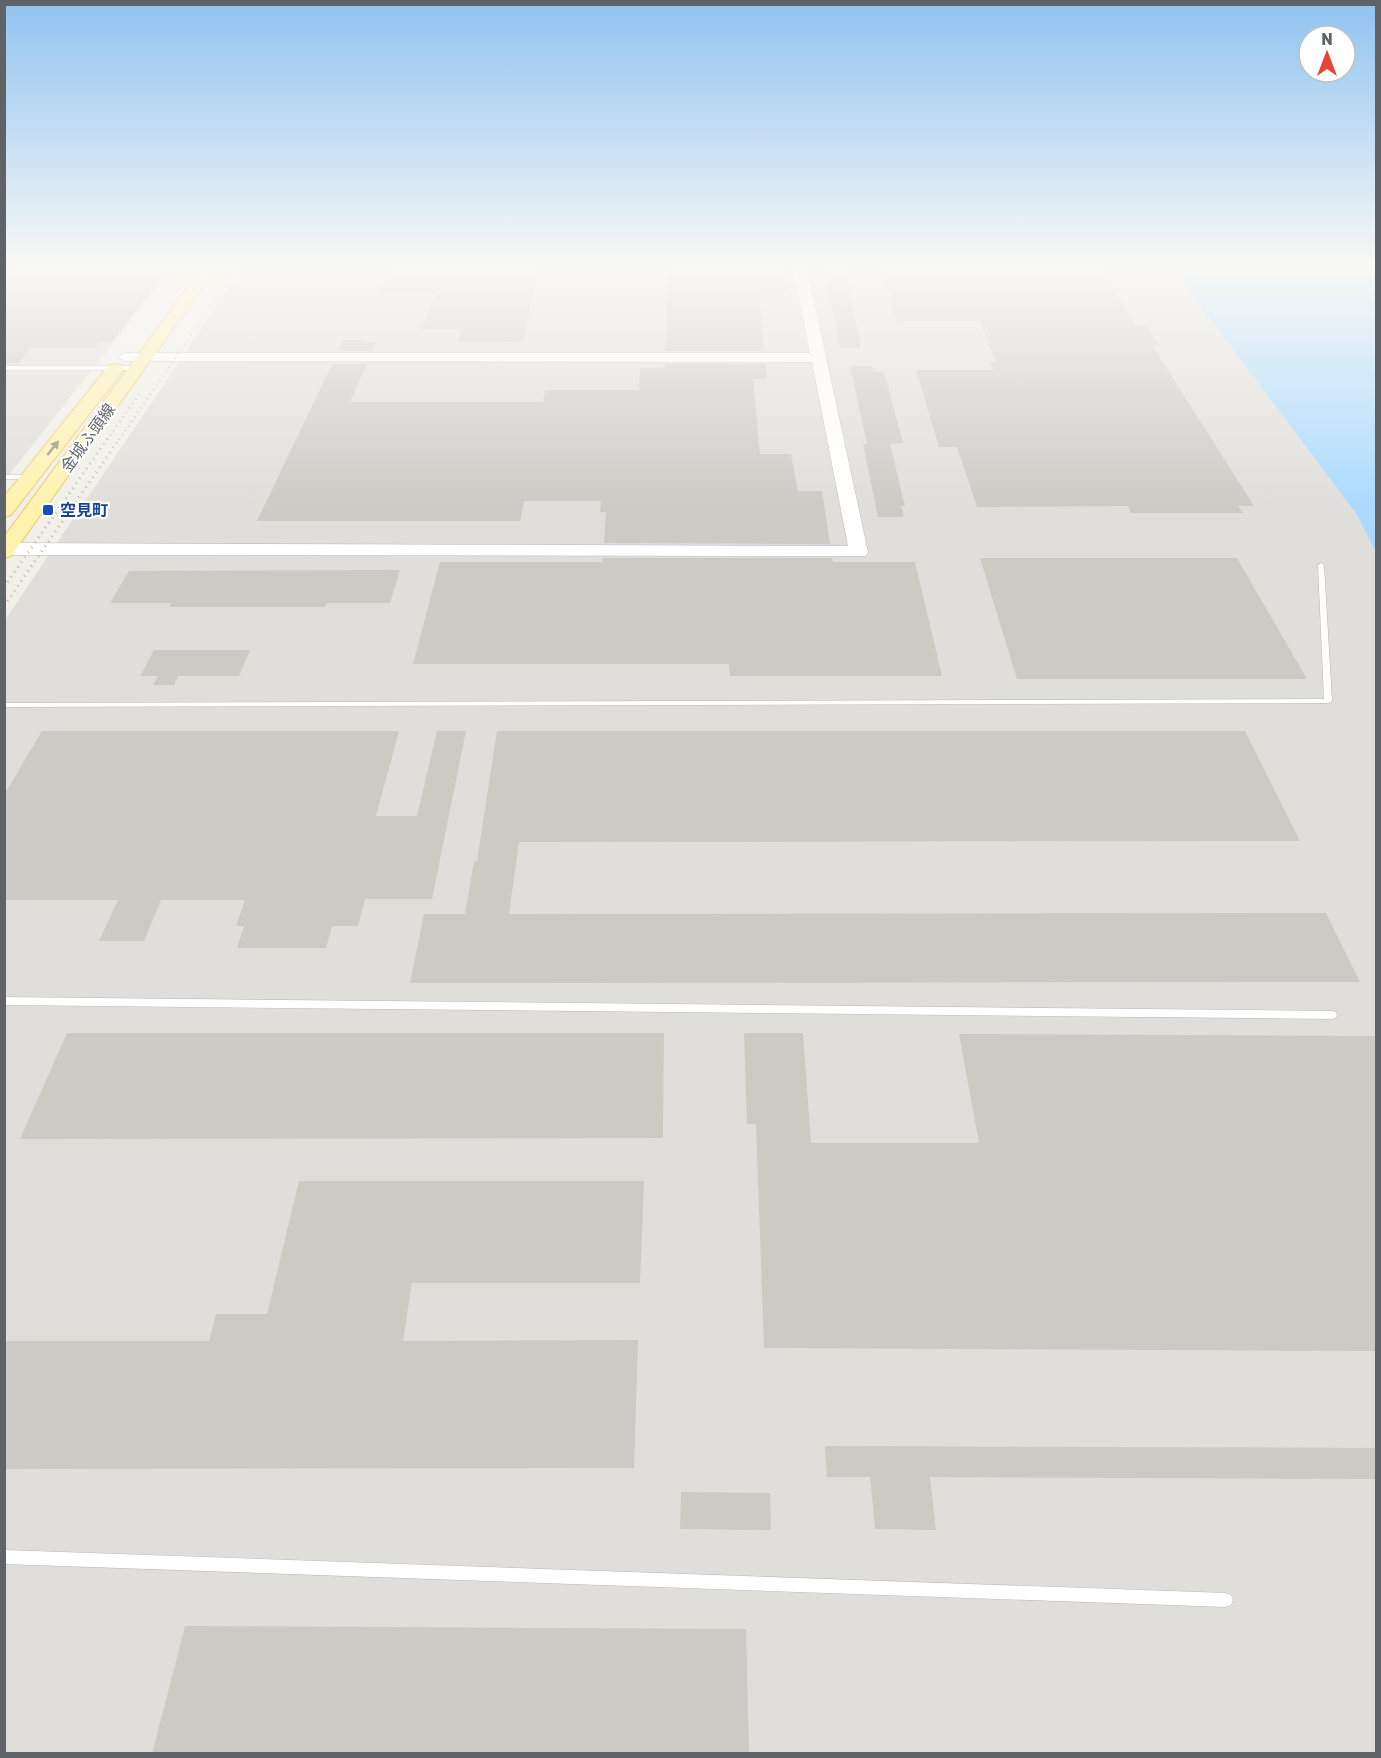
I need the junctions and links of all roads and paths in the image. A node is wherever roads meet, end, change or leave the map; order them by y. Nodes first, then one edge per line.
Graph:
1 (142, 346) edge
2 (146, 346) edge
3 (817, 346) edge
4 (820, 358) junction
5 (132, 363) junction
6 (4, 368) edge
7 (4, 477) edge
8 (30, 477) junction
9 (4, 511) edge
10 (5, 550) edge
11 (1321, 565) dead end
12 (4, 705) edge
13 (4, 1001) edge
14 (1332, 1015) dead end
15 (4, 1557) edge
16 (1226, 1600) dead end

1 - 5 main road, 金城ふ頭線
2 - 5 main road, 金城ふ頭線
3 - 4 street
4 - 5 street
4 - 10 street
5 - 6 lane
8 -> 5 main road, 金城ふ頭線
5 - 10 main road, 金城ふ頭線
7 - 8 lane
8 - 9 main road, 金城ふ頭線
11 - 12 lane
13 - 14 lane
15 - 16 lane

